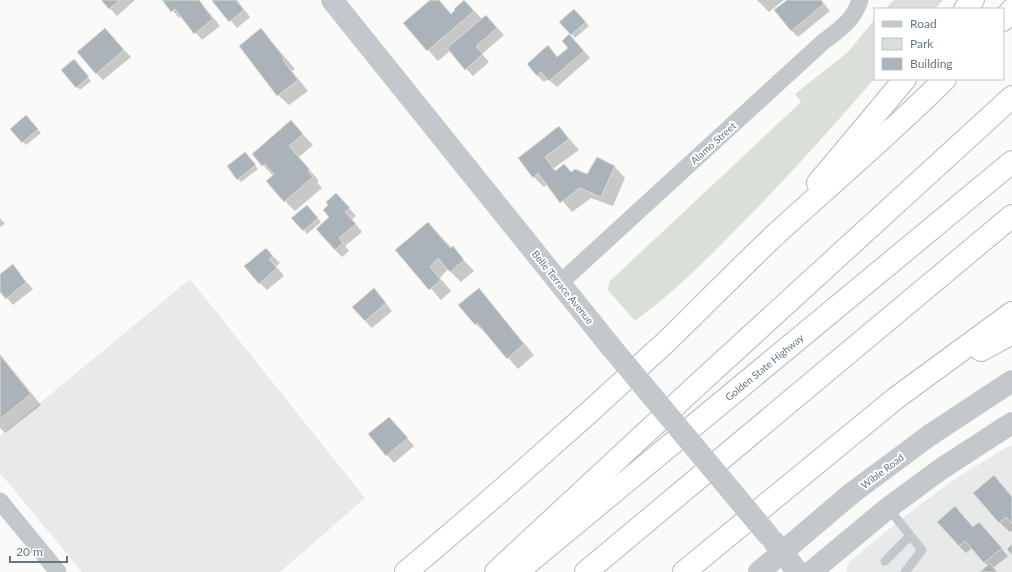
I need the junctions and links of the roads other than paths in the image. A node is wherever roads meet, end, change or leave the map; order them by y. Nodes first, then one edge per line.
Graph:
1 (332, 0) edge
2 (860, 0) edge
3 (973, 0) edge
4 (966, 8) edge
5 (1012, 10) edge
6 (1004, 19) edge
7 (904, 80) edge
8 (944, 80) edge
9 (1012, 97) edge
10 (1012, 162) edge
11 (1009, 219) edge
12 (777, 233) junction
13 (560, 283) junction
14 (1012, 313) edge
15 (1012, 333) edge
16 (1012, 381) edge
17 (896, 398) junction
18 (1012, 423) edge
19 (0, 501) edge
20 (888, 508) junction
21 (910, 536) junction
22 (782, 552) junction
23 (885, 561) dead end
24 (58, 572) edge
25 (406, 572) edge
26 (496, 572) edge
27 (516, 572) edge
28 (586, 572) edge
29 (684, 572) edge
30 (759, 572) edge
31 (798, 572) edge
32 (810, 572) edge
33 (905, 572) edge

1 - 13 street, Belle Terrace Avenue
2 - 13 street, Alamo Street
3 - 4 highway
5 - 6 highway
7 - 12 highway
8 - 12 highway
9 - 26 highway
10 - 27 highway, Golden State Highway
11 - 28 highway
12 - 25 highway
13 - 22 street, Belle Terrace Avenue, bridge
14 - 17 highway
15 - 17 highway
16 - 22 street, Wible Road
17 - 29 highway
18 - 20 street
19 - 24 street
20 - 21 lane
20 - 32 street
21 - 23 lane
21 - 33 lane
22 - 30 street, Wible Road
22 - 31 street, Belle Terrace Avenue

